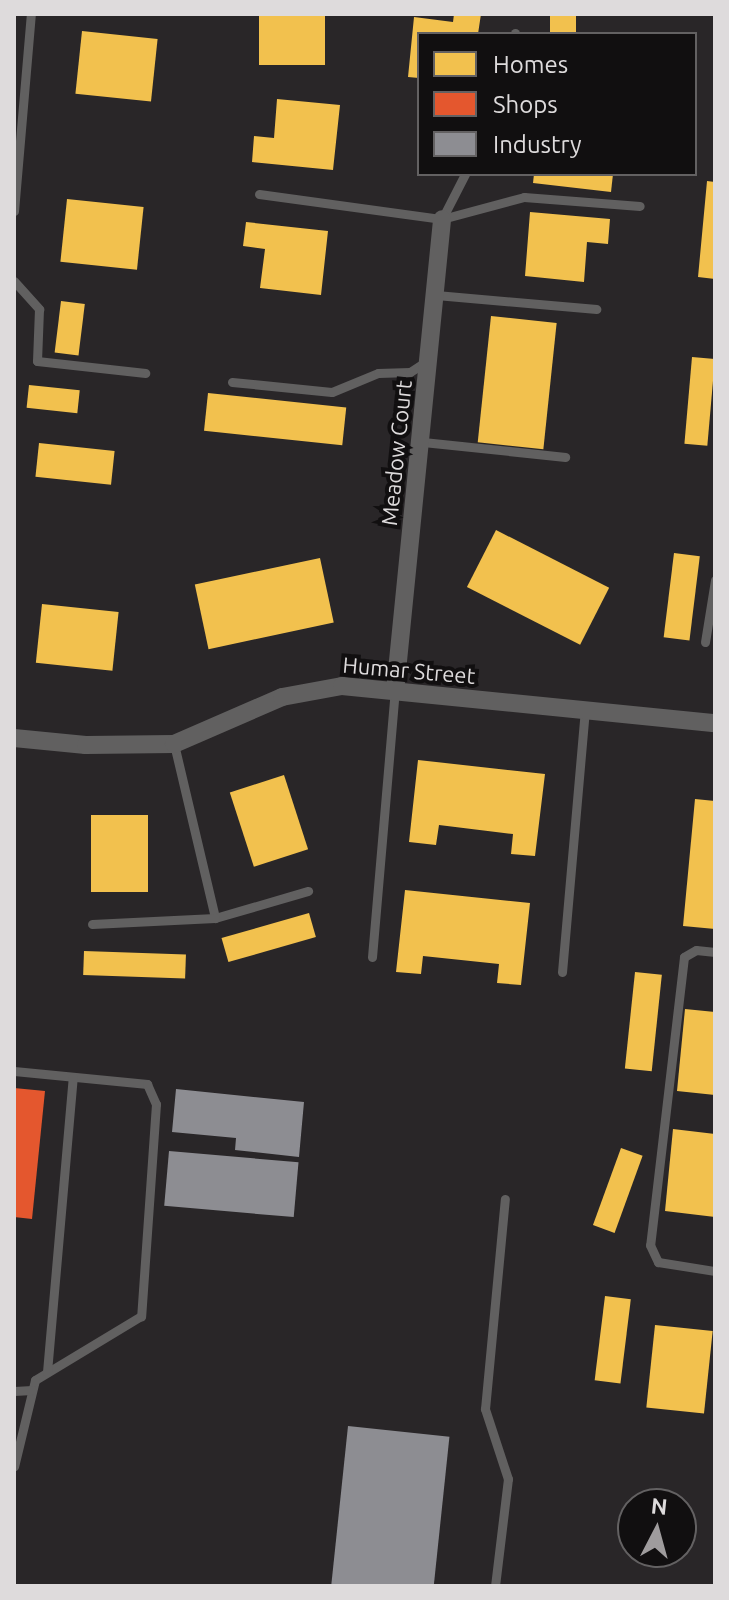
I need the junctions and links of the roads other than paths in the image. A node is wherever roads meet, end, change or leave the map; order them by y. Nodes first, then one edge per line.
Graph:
1 (31, 14) edge
2 (464, 176) edge
3 (15, 190) edge
4 (259, 194) dead end
5 (640, 206) dead end
6 (14, 211) edge
7 (442, 219) junction
8 (14, 281) edge
9 (436, 295) junction
10 (596, 309) dead end
11 (430, 359) junction
12 (145, 373) dead end
13 (232, 382) dead end
14 (423, 442) junction
15 (565, 457) dead end
16 (715, 580) edge
17 (705, 642) dead end
18 (395, 691) junction
19 (585, 710) junction
20 (715, 723) edge
21 (14, 738) edge
22 (174, 744) junction
23 (308, 891) dead end
24 (215, 918) junction
25 (92, 924) dead end
26 (715, 952) edge
27 (372, 957) dead end
28 (562, 972) dead end
29 (14, 1071) edge
30 (73, 1077) junction
31 (505, 1199) dead end
32 (715, 1271) edge
33 (47, 1372) junction
34 (32, 1390) junction
35 (14, 1391) edge
36 (14, 1467) edge
37 (495, 1586) edge

1 - 3 lane
2 - 7 lane
3 - 6 lane
4 - 7 lane
5 - 7 lane
7 - 9 street, Meadow Court
8 - 12 lane
9 - 10 lane
9 - 11 street, Meadow Court
11 - 13 lane
11 - 14 street, Meadow Court
14 - 15 lane
14 - 18 street, Meadow Court
16 - 17 lane
18 - 19 street, Humar Street
18 - 22 street, Humar Street
18 - 27 lane
19 - 20 street, Humar Street
19 - 28 lane
21 - 22 street, Humar Street
22 - 24 lane
23 - 24 lane
24 - 25 lane
26 - 32 lane
29 - 30 lane
30 - 33 lane
30 - 33 lane
31 - 37 lane
33 - 34 lane
34 - 35 lane
34 - 36 lane

